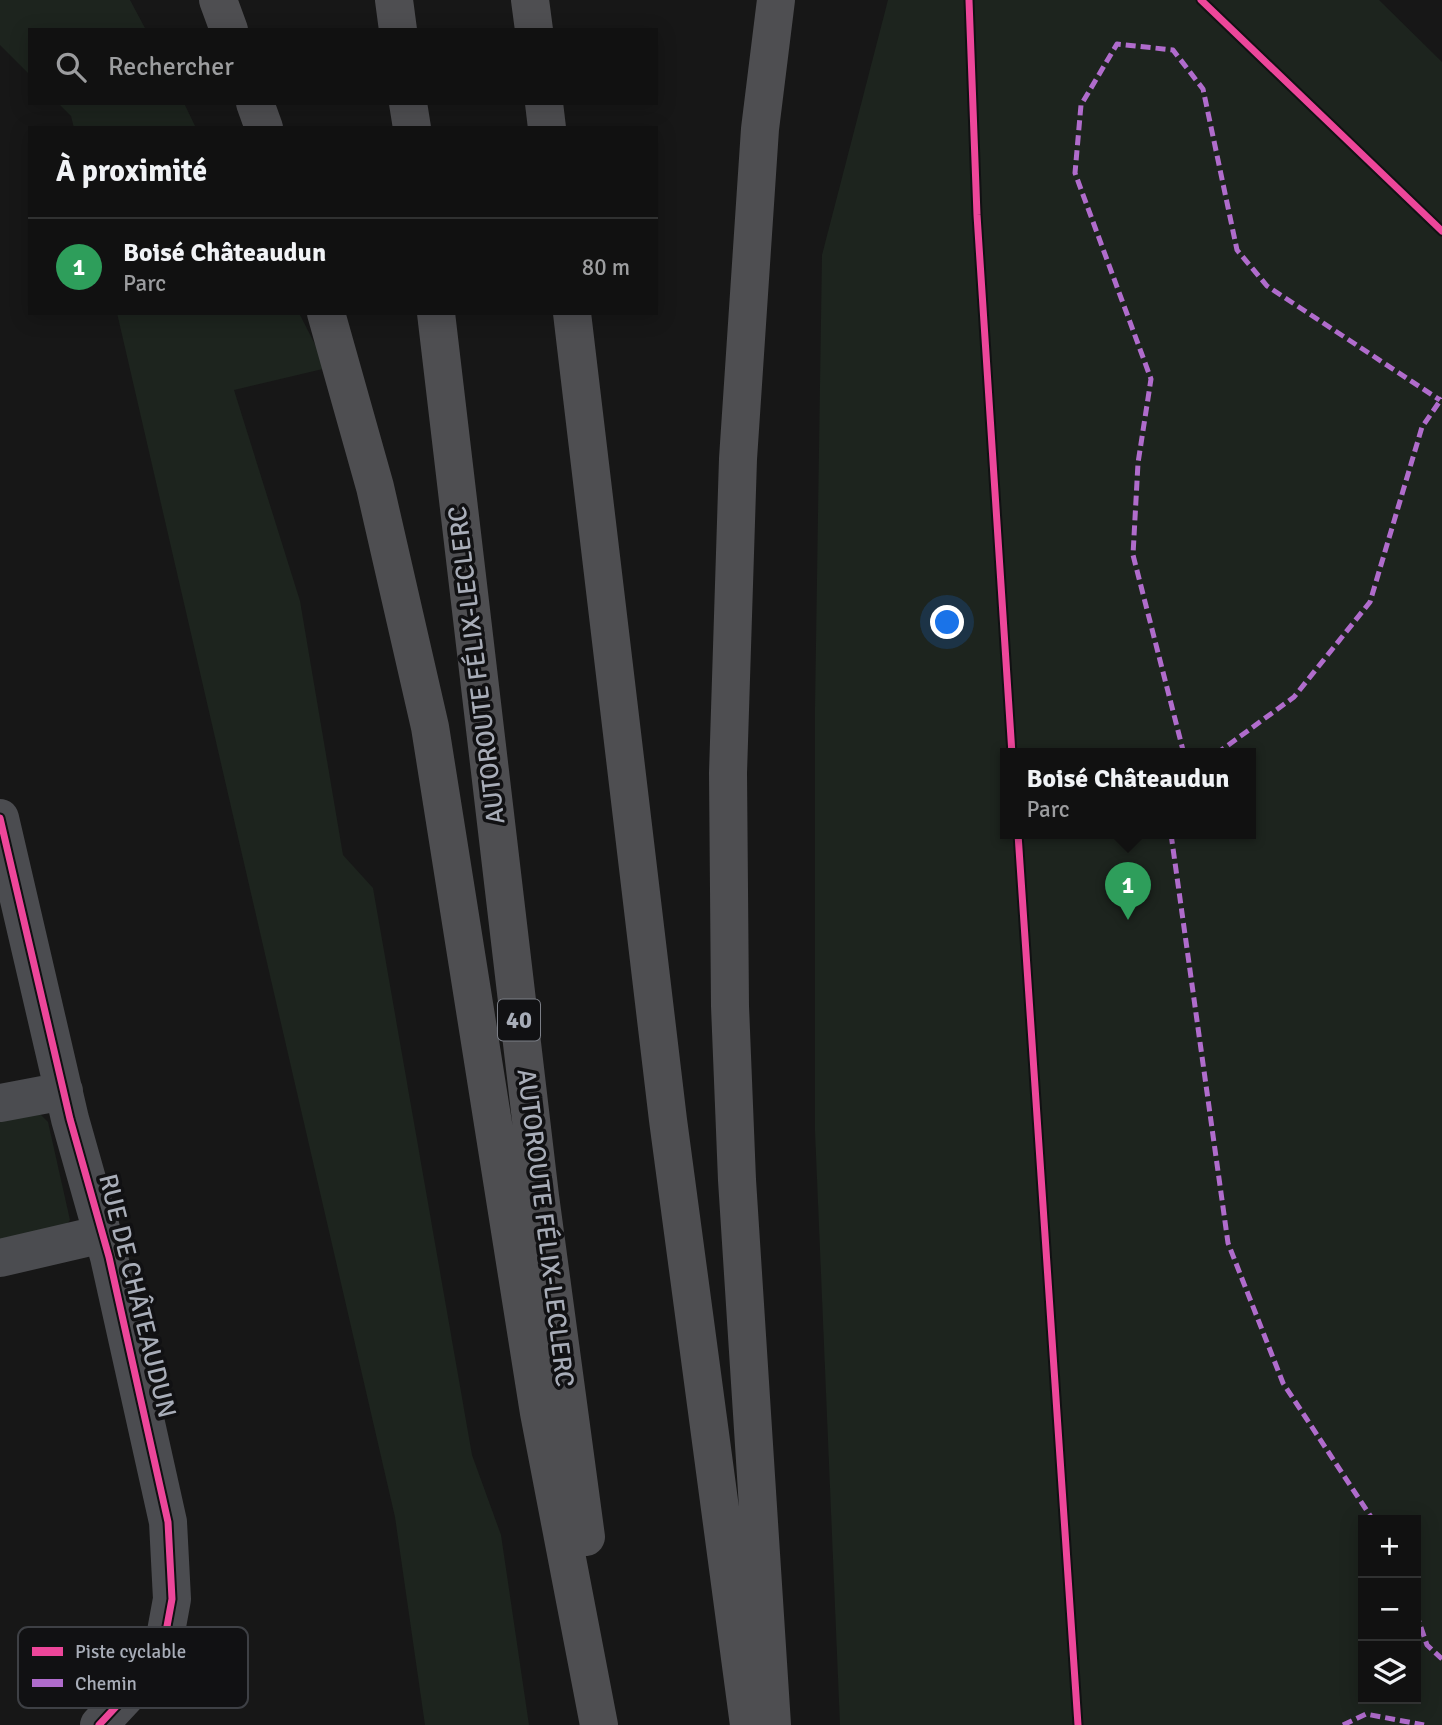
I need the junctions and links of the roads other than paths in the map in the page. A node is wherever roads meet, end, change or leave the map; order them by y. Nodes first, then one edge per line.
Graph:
1 (218, 0) edge
2 (394, 0) edge
3 (530, 0) edge
4 (776, 0) edge
5 (228, 28) edge
6 (398, 28) edge
7 (534, 28) edge
8 (257, 105) edge
9 (408, 105) edge
10 (544, 105) edge
11 (263, 126) edge
12 (412, 126) edge
13 (547, 126) edge
14 (327, 315) edge
15 (436, 315) edge
16 (572, 315) edge
17 (0, 818) edge
18 (64, 1091) junction
19 (0, 1102) edge
20 (103, 1234) junction
21 (0, 1258) edge
22 (168, 1627) edge
23 (115, 1708) edge
24 (99, 1725) edge
25 (599, 1725) edge
26 (612, 1725) edge
27 (749, 1725) edge
28 (772, 1725) edge

1 - 5 highway
2 - 6 highway
3 - 7 highway
4 - 28 highway
8 - 11 highway
9 - 12 highway
10 - 13 highway
14 - 25 highway
15 - 26 highway, AUTOROUTE FÉLIX-LECLERC / 40
16 - 27 highway
17 - 18 street, RUE DE CHÂTEAUDUN
18 - 19 street
18 - 20 street, RUE DE CHÂTEAUDUN
20 - 21 street, RUE DE CHÂTEAUDUN
20 - 22 street, RUE DE CHÂTEAUDUN
23 - 24 street, RUE DE CHÂTEAUDUN

